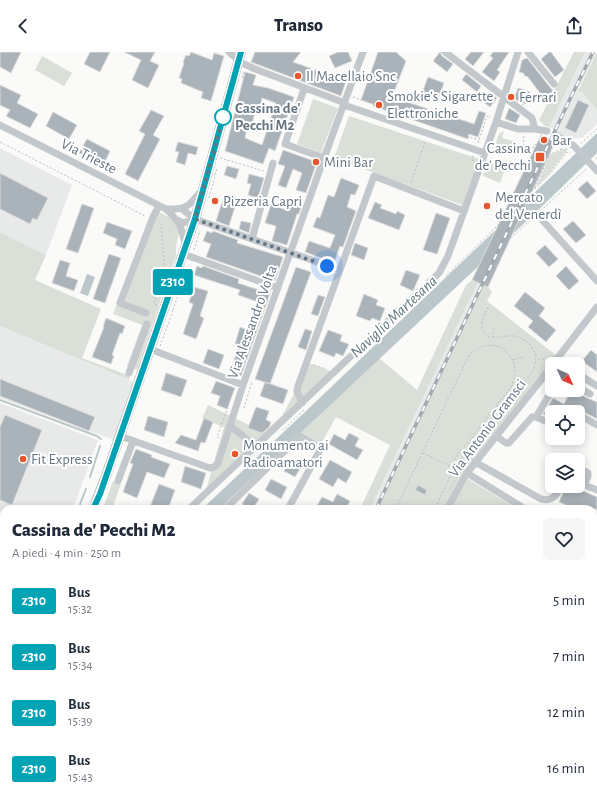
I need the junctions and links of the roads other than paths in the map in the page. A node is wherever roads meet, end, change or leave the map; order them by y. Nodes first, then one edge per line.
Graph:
1 (229, 52) edge
2 (363, 52) edge
3 (445, 52) edge
4 (518, 52) edge
5 (528, 52) edge
6 (240, 56) edge
7 (554, 84) dead end
8 (304, 89) junction
9 (504, 97) junction
10 (345, 101) junction
11 (496, 120) junction
12 (0, 125) edge
13 (535, 129) junction
14 (547, 131) dead end
15 (556, 135) dead end
16 (485, 151) junction
17 (324, 158) junction
18 (273, 163) dead end
19 (597, 171) edge
20 (203, 188) junction
21 (163, 208) junction
22 (182, 209) junction
23 (464, 211) junction
24 (195, 219) junction
25 (177, 220) junction
26 (543, 221) dead end
27 (252, 239) junction
28 (184, 250) junction
29 (291, 253) junction
30 (340, 270) junction
31 (597, 281) edge
32 (278, 288) junction
33 (597, 307) edge
34 (146, 313) dead end
35 (147, 324) dead end
36 (150, 349) junction
37 (559, 357) edge
38 (545, 374) edge
39 (140, 377) junction
40 (585, 378) edge
41 (244, 382) junction
42 (597, 386) edge
43 (585, 391) edge
44 (590, 394) dead end
45 (548, 397) edge
46 (302, 406) junction
47 (536, 417) junction
48 (585, 418) edge
49 (545, 421) edge
50 (597, 425) edge
51 (230, 426) junction
52 (120, 436) junction
53 (496, 436) junction
54 (133, 441) junction
55 (255, 447) junction
56 (475, 462) junction
57 (585, 472) edge
58 (467, 473) junction
59 (118, 481) dead end
60 (585, 483) edge
61 (585, 483) edge
62 (597, 490) edge
63 (556, 493) edge
64 (100, 494) junction
65 (95, 505) edge
66 (99, 505) edge
67 (193, 505) edge
68 (229, 505) edge
69 (290, 505) edge
70 (449, 505) edge
71 (518, 505) edge

1 - 6 street
2 - 10 street, Via Alessandro Volta
3 - 9 street
4 - 9 street
5 - 7 street
6 - 8 street
6 - 20 main road
8 - 10 street
8 - 17 street
9 - 11 street
9 - 13 street
10 - 16 street
10 - 16 street
10 - 17 street, Via Alessandro Volta
11 - 13 street
11 - 16 street
12 - 21 street, Via Trieste
13 - 14 street
15 - 19 street
16 - 23 street
17 - 29 street, Via Alessandro Volta
18 - 27 street
20 - 22 street
20 - 24 main road
21 - 22 street, Via Trieste
21 - 25 street, Via Trieste
21 - 34 street
22 - 24 street
23 - 30 street
23 - 46 street
24 - 25 street
24 - 27 street
24 - 28 main road
25 - 28 street, Via Trieste
26 - 31 street
27 - 29 street
28 - 32 street
28 - 36 main road
29 - 30 street
29 - 32 street, Via Alessandro Volta
30 - 46 street
32 - 41 street, Via Alessandro Volta
33 - 37 street, Via Antonio Gramsci
35 - 39 street
36 - 39 main road
36 - 41 street
38 - 53 street, Via Antonio Gramsci
39 - 52 main road
40 - 42 street
41 - 51 street, Via Alessandro Volta
43 - 44 street
45 - 47 street
46 - 55 street
47 - 49 street
47 - 53 street
48 - 50 street
51 - 54 street, Via Alessandro Volta
51 - 55 street
52 - 54 street
52 - 64 main road
53 - 56 street, Via Antonio Gramsci
54 - 59 street
55 - 67 street
56 - 58 street, Via Antonio Gramsci
56 - 63 street
57 - 60 street
58 - 70 street, Via Antonio Gramsci
58 - 71 street
61 - 62 street
64 - 65 main road
64 - 66 main road
68 - 69 street

